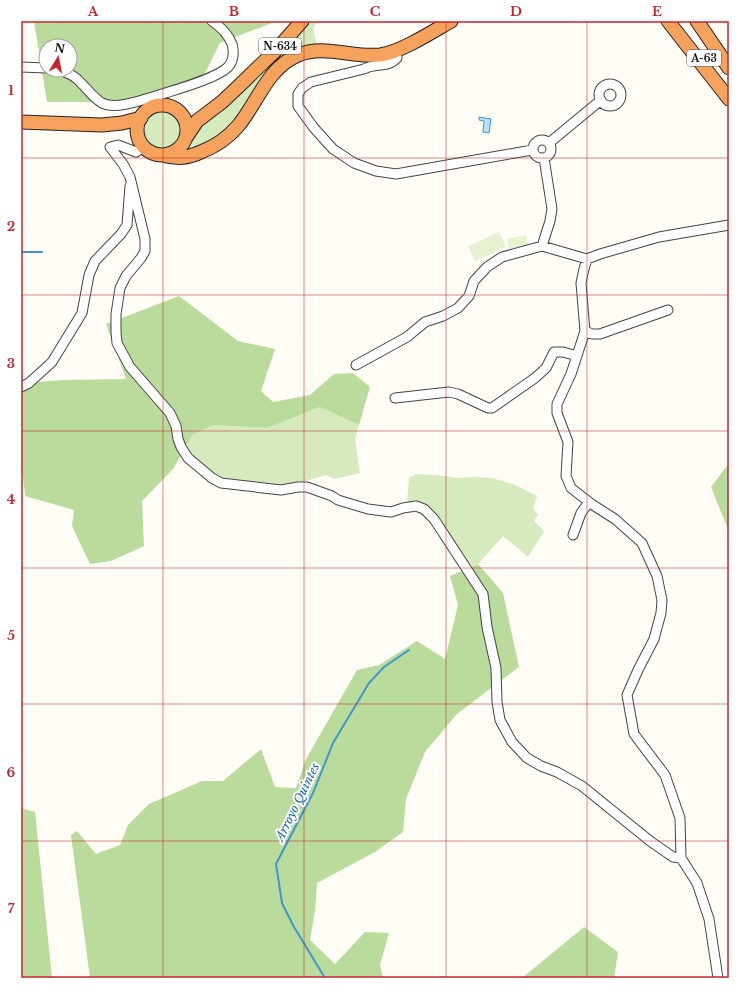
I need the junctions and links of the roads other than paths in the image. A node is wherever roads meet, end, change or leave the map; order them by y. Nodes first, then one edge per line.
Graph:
1 (212, 21) edge
2 (290, 21) edge
3 (302, 21) edge
4 (451, 21) edge
5 (668, 21) edge
6 (678, 21) edge
7 (697, 21) edge
8 (702, 21) edge
9 (396, 50) junction
10 (21, 67) edge
11 (729, 67) edge
12 (38, 68) edge
13 (257, 69) junction
14 (75, 78) edge
15 (729, 96) edge
16 (729, 99) edge
17 (157, 100) junction
18 (600, 100) dead end
19 (212, 108) junction
20 (180, 113) junction
21 (141, 118) junction
22 (21, 122) edge
23 (102, 125) junction
24 (186, 139) junction
25 (141, 142) junction
26 (549, 143) junction
27 (532, 150) junction
28 (200, 152) junction
29 (163, 155) junction
30 (544, 158) junction
31 (130, 177) junction
32 (729, 225) edge
33 (542, 246) junction
34 (587, 259) junction
35 (668, 310) dead end
36 (585, 331) junction
37 (577, 356) junction
38 (356, 365) dead end
39 (21, 387) edge
40 (395, 398) dead end
41 (589, 502) junction
42 (573, 534) dead end
43 (681, 858) junction
44 (718, 978) edge

1 - 17 street
2 - 13 highway
3 - 13 highway, N-634
4 - 9 highway
5 - 16 highway
6 - 15 highway, A-63
7 - 11 highway, A-63
8 - 11 highway
9 - 27 street
9 - 28 highway
10 - 12 street
13 - 19 highway, N-634
14 - 17 street
17 - 20 highway, N-634
17 - 21 highway
18 - 26 street
19 - 20 highway, N-634
19 - 24 highway, N-634
20 - 24 highway
21 - 23 highway
21 - 25 highway
22 - 23 highway
23 - 25 highway
24 - 28 highway
24 - 29 highway, N-634
25 - 29 highway
25 - 31 street
26 - 27 street
26 - 30 street
27 - 30 street
28 - 29 highway
30 - 33 street
31 - 39 street
31 - 43 street
32 - 34 street
33 - 34 street
33 - 38 street
34 - 36 street
35 - 36 street
36 - 37 street
37 - 40 street
37 - 41 street
41 - 42 street
41 - 43 street
43 - 44 street

